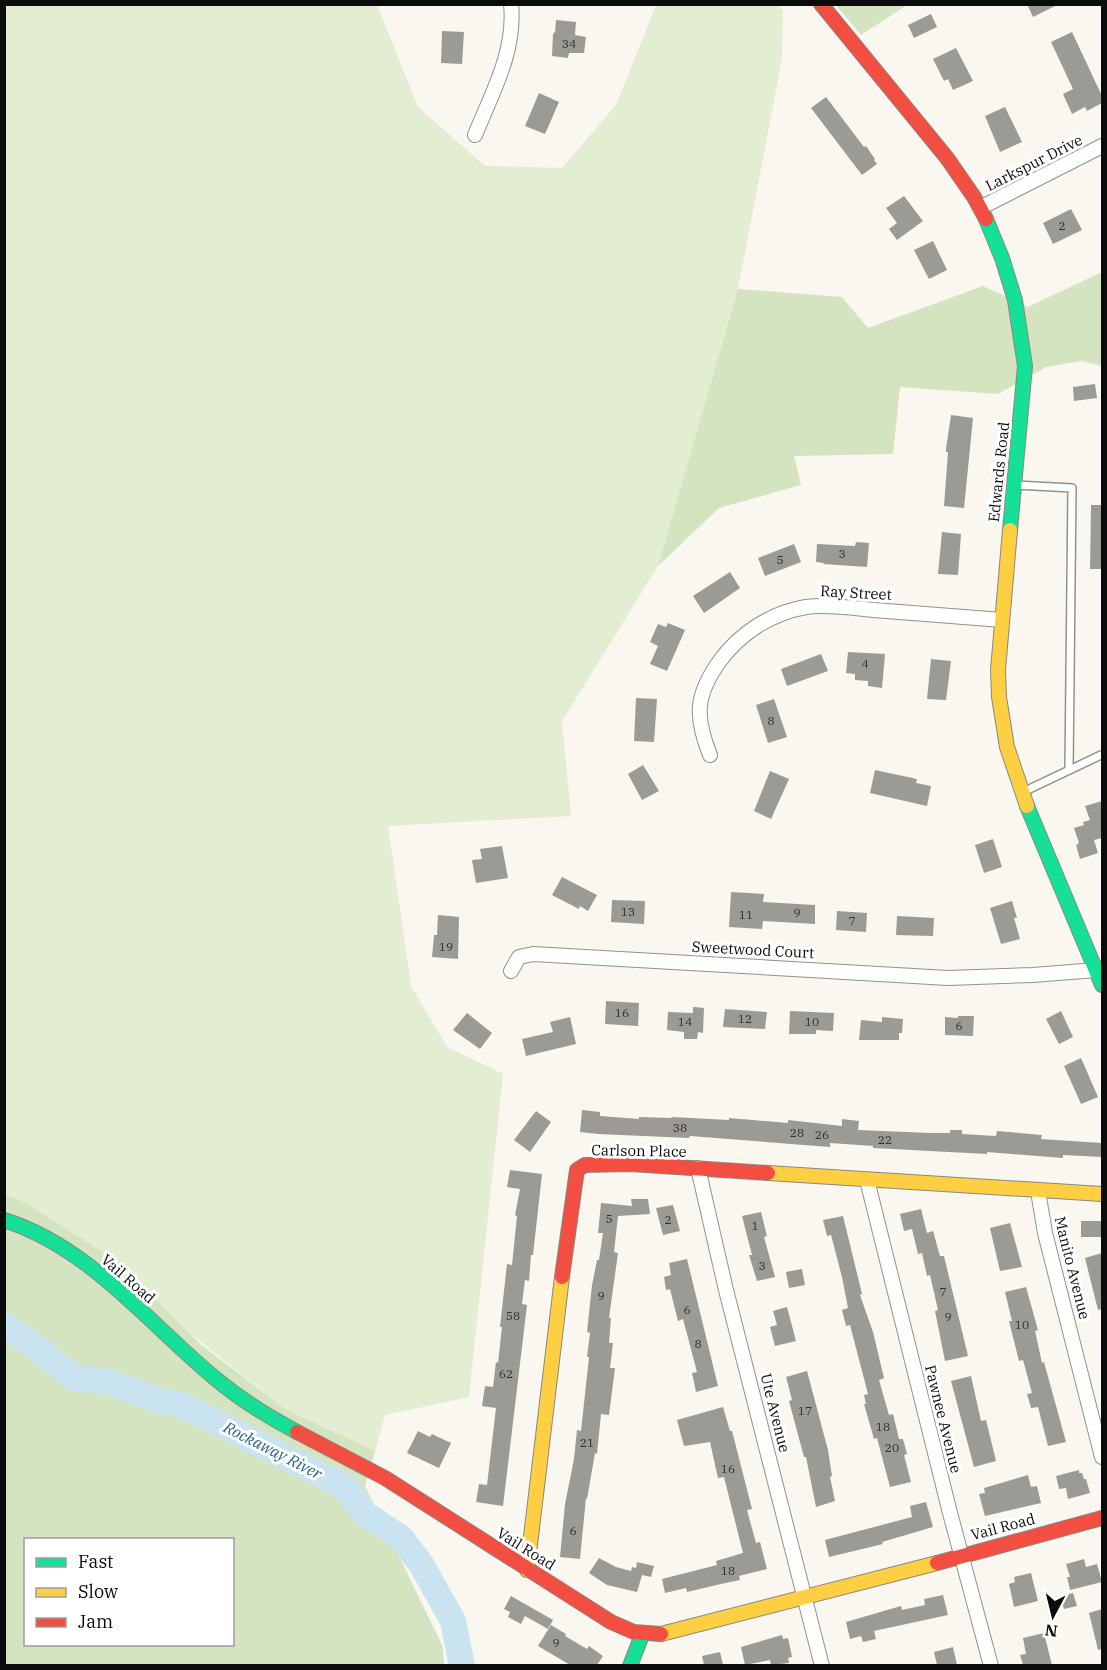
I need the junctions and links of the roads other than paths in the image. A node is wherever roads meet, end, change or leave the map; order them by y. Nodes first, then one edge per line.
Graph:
1 (511, 4) edge
2 (821, 4) edge
3 (475, 135) dead end
4 (1102, 146) edge
5 (980, 208) junction
6 (1014, 485) junction
7 (1002, 620) junction
8 (710, 755) dead end
9 (1101, 755) edge
10 (1069, 770) junction
11 (1021, 793) junction
12 (1096, 953) edge
13 (1096, 970) junction
14 (511, 971) dead end
15 (1102, 985) edge
16 (698, 1168) junction
17 (867, 1180) junction
18 (1038, 1191) junction
19 (1102, 1194) edge
20 (4, 1220) edge
21 (1102, 1457) edge
22 (1102, 1518) edge
23 (963, 1555) junction
24 (527, 1570) junction
25 (806, 1598) junction
26 (642, 1635) junction
27 (630, 1665) edge
28 (822, 1665) edge
29 (991, 1665) edge

1 - 3 street
2 - 5 street, Edwards Road
4 - 5 street, Larkspur Drive
5 - 6 street, Edwards Road
6 - 7 street, Edwards Road
6 - 10 lane
7 - 8 street, Ray Street
7 - 11 street, Edwards Road
9 - 10 lane
10 - 11 lane
11 - 12 street, Edwards Road
12 - 13 street, Edwards Road
13 - 14 street, Sweetwood Court
13 - 15 street, Edwards Road
16 - 17 street, Carlson Place
16 - 24 street, Carlson Place
16 - 25 street, Ute Avenue
17 - 18 street, Carlson Place
17 - 23 street, Pawnee Avenue
18 - 19 street, Carlson Place
18 - 21 street, Manito Avenue
20 - 24 street, Vail Road
22 - 23 street, Vail Road
23 - 25 street, Vail Road
23 - 29 street, Pawnee Avenue
24 - 26 street, Vail Road
25 - 26 street, Vail Road
25 - 28 street, Ute Avenue
26 - 27 street

